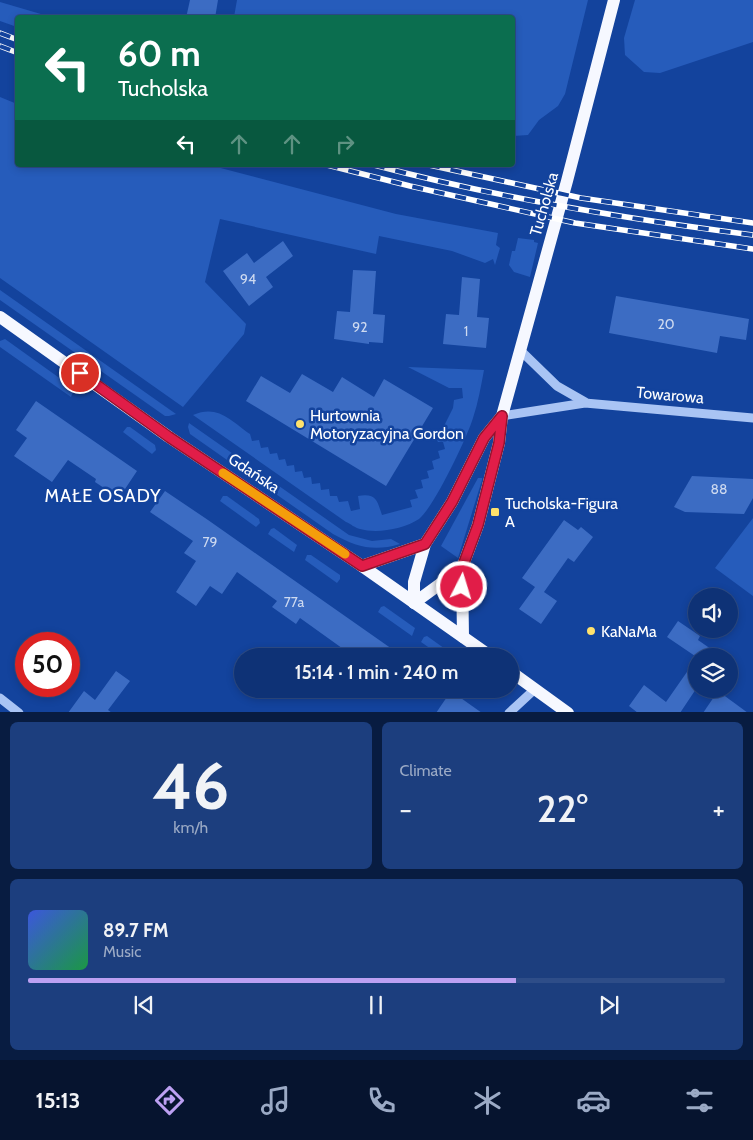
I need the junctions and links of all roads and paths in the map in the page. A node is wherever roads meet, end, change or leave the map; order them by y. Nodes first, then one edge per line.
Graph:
1 (614, 0) edge
2 (0, 317) edge
3 (521, 351) junction
4 (585, 402) junction
5 (502, 416) junction
6 (753, 418) edge
7 (425, 544) junction
8 (362, 566) junction
9 (462, 568) junction
10 (414, 603) junction
11 (463, 637) junction
12 (479, 648) edge
13 (519, 677) edge
14 (536, 689) junction
15 (0, 698) edge
16 (19, 712) edge
17 (509, 712) edge
18 (568, 712) edge

1 - 3 main road, Tucholska
2 - 8 main road, Gdańska
3 - 4 street, Towarowa
3 - 5 main road, Tucholska
4 - 5 street, Towarowa
4 - 6 street, Towarowa
5 - 7 main road, Tucholska
5 - 9 main road, Tucholska
7 - 8 main road
7 - 10 main road, Tucholska
8 - 10 main road, Gdańska
9 - 10 main road
9 - 11 main road, Tucholska
10 - 11 main road, Gdańska
11 - 12 main road, Gdańska
13 - 14 main road
14 - 17 street
14 - 18 main road
15 - 16 street

